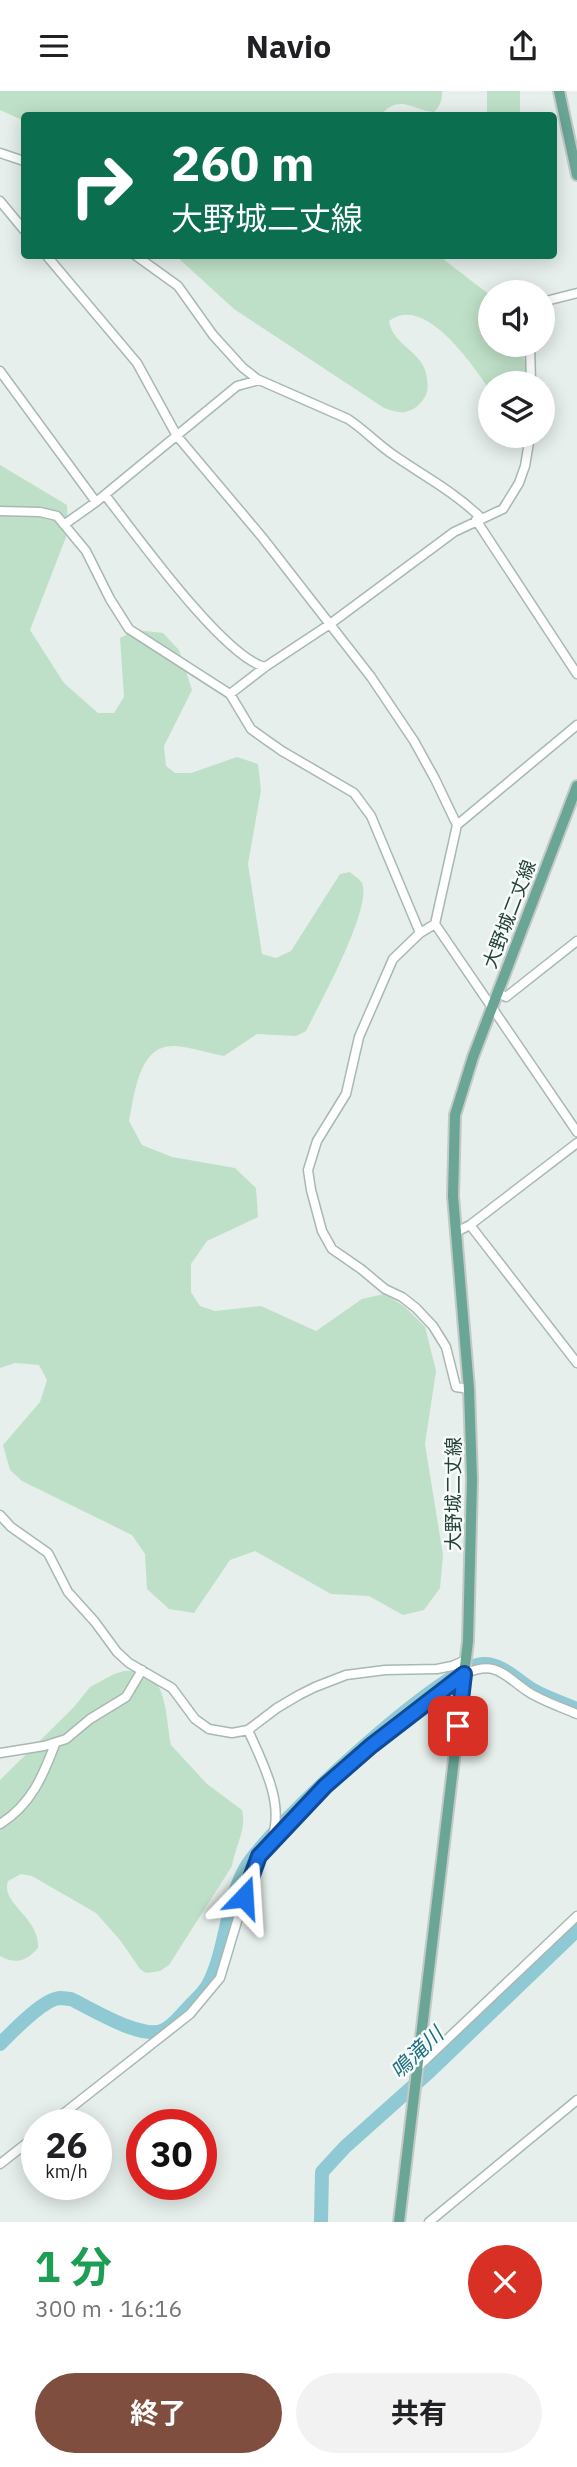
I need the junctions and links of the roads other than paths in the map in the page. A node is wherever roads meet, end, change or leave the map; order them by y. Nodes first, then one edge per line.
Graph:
1 (559, 91) edge
2 (0, 153) edge
3 (21, 160) edge
4 (577, 175) edge
5 (0, 201) edge
6 (21, 226) edge
7 (49, 259) edge
8 (141, 259) edge
9 (577, 293) edge
10 (555, 299) edge
11 (0, 371) edge
12 (260, 380) junction
13 (177, 436) junction
14 (528, 448) edge
15 (105, 495) junction
16 (96, 502) junction
17 (0, 511) edge
18 (477, 520) junction
19 (65, 524) junction
20 (330, 624) junction
21 (265, 667) junction
22 (577, 674) edge
23 (230, 694) junction
24 (577, 725) edge
25 (577, 786) edge
26 (457, 825) junction
27 (435, 924) junction
28 (420, 933) junction
29 (577, 941) edge
30 (498, 993) junction
31 (491, 1009) junction
32 (577, 1132) edge
33 (577, 1143) edge
34 (470, 1225) junction
35 (456, 1232) junction
36 (577, 1363) edge
37 (469, 1389) junction
38 (0, 1515) edge
39 (466, 1660) junction
40 (142, 1671) junction
41 (464, 1674) junction
42 (577, 1714) edge
43 (248, 1730) junction
44 (55, 1744) junction
45 (0, 1753) edge
46 (0, 1823) edge
47 (270, 1843) junction
48 (577, 1916) edge
49 (419, 2066) junction
50 (577, 2100) edge
51 (69, 2109) edge
52 (21, 2147) edge
53 (0, 2164) edge
54 (399, 2222) edge
55 (429, 2222) edge

1 - 4 main road
2 - 3 street
5 - 6 street
7 - 13 street
8 - 12 street
9 - 10 street
11 - 16 street
12 - 13 street
12 - 18 street
13 - 15 street
13 - 20 street
14 - 18 street
15 - 16 street
15 - 21 street
16 - 19 street
17 - 19 street
18 - 20 street
18 - 22 street
19 - 23 street
20 - 21 street
20 - 26 street
21 - 23 street
23 - 28 street
24 - 26 street
25 - 30 main road, 大野城二丈線
26 - 27 street
27 - 28 street
27 - 31 street
28 - 37 street
29 - 30 street
30 - 31 main road, 大野城二丈線
31 - 32 street
31 - 35 main road, 大野城二丈線
33 - 34 street
34 - 35 street
34 - 36 street
35 - 37 main road, 大野城二丈線
37 - 39 main road, 大野城二丈線
38 - 40 street
39 - 41 main road, 大野城二丈線
39 - 43 street
40 - 43 street
40 - 44 street
41 - 42 street
41 - 47 street
41 - 49 main road, 大野城二丈線
43 - 47 street
44 - 45 street
44 - 46 street
47 - 51 street
48 - 49 street
49 - 54 main road, 大野城二丈線
50 - 55 street
52 - 53 street

